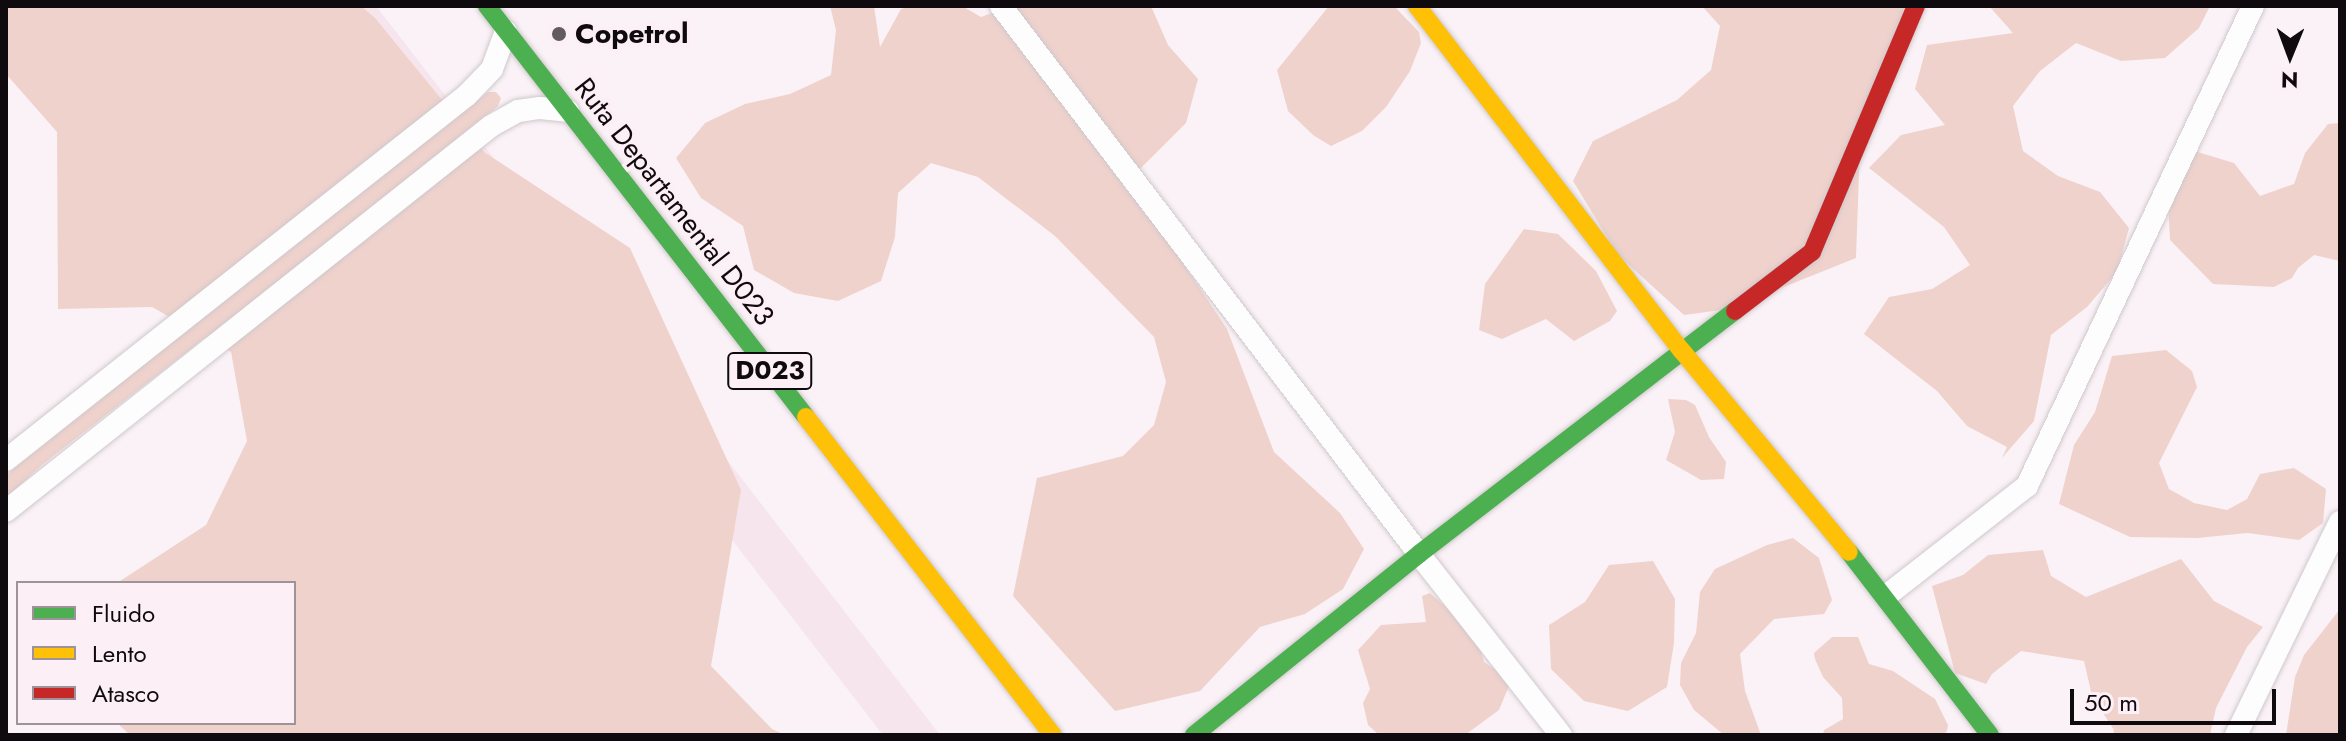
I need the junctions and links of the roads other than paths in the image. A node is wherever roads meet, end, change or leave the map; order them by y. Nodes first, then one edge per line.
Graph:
1 (487, 6) edge
2 (1001, 6) edge
3 (1417, 6) edge
4 (1916, 6) edge
5 (2253, 6) edge
6 (506, 31) junction
7 (568, 111) junction
8 (1682, 351) junction
9 (6, 460) edge
10 (6, 511) edge
11 (2340, 522) edge
12 (1419, 554) junction
13 (1886, 596) junction
14 (1053, 735) edge
15 (1194, 735) edge
16 (1561, 735) edge
17 (1990, 735) edge
18 (2236, 735) edge

1 - 6 street, Ruta Departamental D023 / D023
2 - 12 street
3 - 8 street
4 - 8 street
5 - 13 street
6 - 7 street, Ruta Departamental D023 / D023
6 - 9 street
7 - 10 street
7 - 14 street, Ruta Departamental D023 / D023
8 - 12 street
8 - 13 street
11 - 18 street
12 - 15 street
12 - 16 street
13 - 17 street

